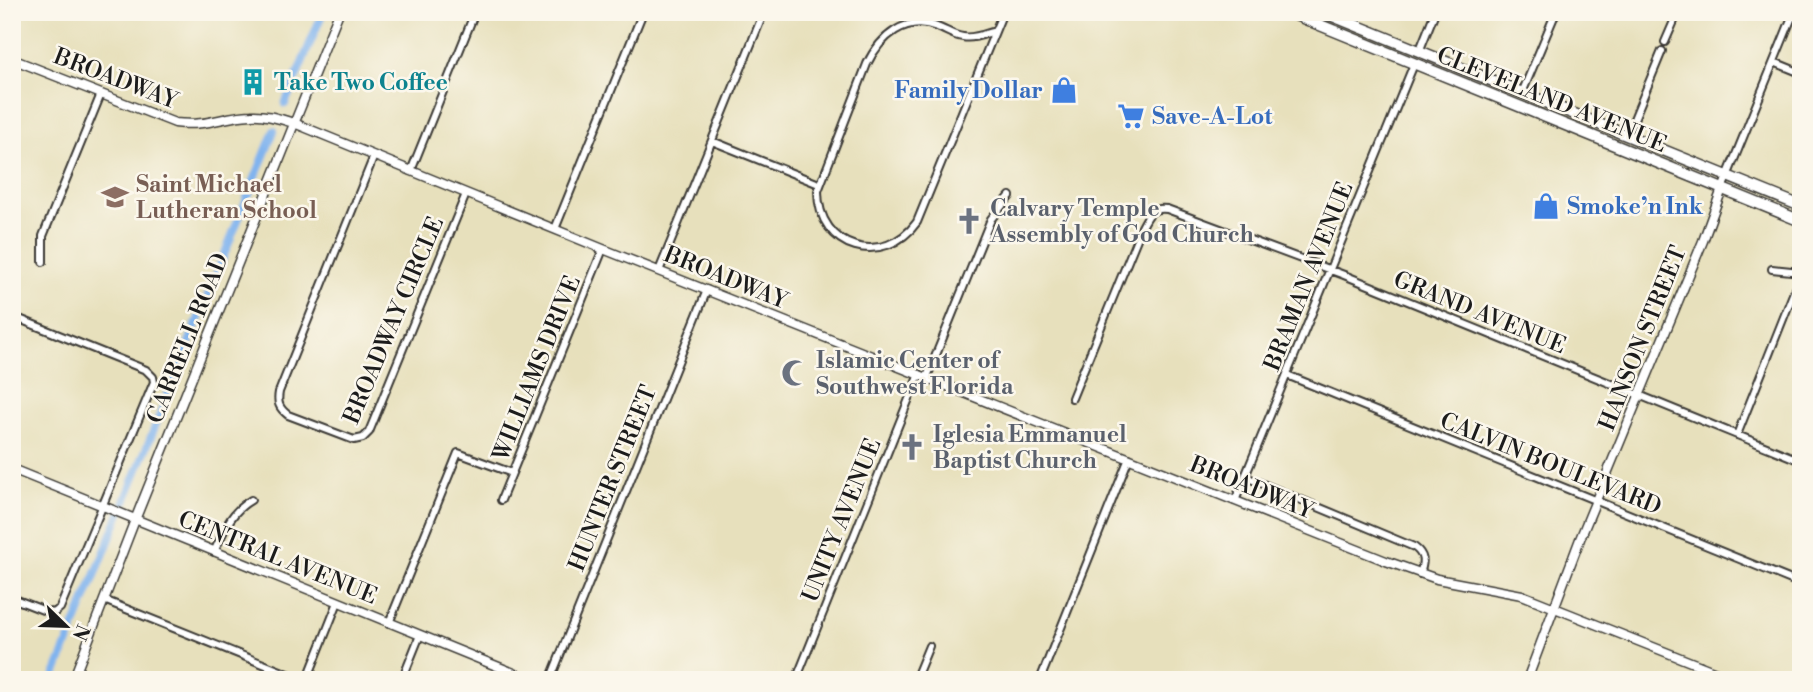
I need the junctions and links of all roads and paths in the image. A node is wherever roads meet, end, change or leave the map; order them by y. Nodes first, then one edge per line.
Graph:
1 (340, 12) edge
2 (475, 12) edge
3 (643, 12) edge
4 (764, 12) edge
5 (1003, 12) edge
6 (1288, 12) edge
7 (1323, 12) edge
8 (1435, 12) edge
9 (1556, 12) edge
10 (1678, 12) edge
11 (1794, 12) edge
12 (995, 31) junction
13 (1665, 42) dead end
14 (1661, 51) dead end
15 (1386, 52) junction
16 (1419, 52) junction
17 (12, 58) edge
18 (1774, 62) junction
19 (1447, 63) junction
20 (1414, 64) junction
21 (1801, 73) edge
22 (1522, 93) junction
23 (101, 94) junction
24 (294, 123) junction
25 (1627, 136) junction
26 (712, 141) junction
27 (374, 156) junction
28 (411, 171) junction
29 (1727, 176) junction
30 (819, 184) junction
31 (1722, 189) junction
32 (466, 194) junction
33 (1010, 196) dead end
34 (1801, 206) edge
35 (1801, 221) edge
36 (555, 229) junction
37 (603, 249) junction
38 (43, 261) dead end
39 (1772, 269) dead end
40 (1329, 270) junction
41 (659, 271) junction
42 (1801, 273) edge
43 (707, 290) junction
44 (12, 316) edge
45 (1287, 375) junction
46 (923, 376) junction
47 (1639, 395) junction
48 (1073, 398) dead end
49 (1737, 435) junction
50 (1801, 450) edge
51 (1129, 458) junction
52 (1799, 461) edge
53 (13, 471) edge
54 (512, 473) junction
55 (1246, 477) junction
56 (251, 500) dead end
57 (501, 500) dead end
58 (1596, 500) junction
59 (1235, 501) junction
60 (102, 506) junction
61 (132, 518) junction
62 (214, 552) junction
63 (1420, 574) junction
64 (1801, 584) edge
65 (12, 598) edge
66 (104, 600) junction
67 (338, 602) junction
68 (1554, 608) junction
69 (389, 623) junction
70 (420, 635) junction
71 (929, 646) dead end
72 (1700, 665) junction
73 (505, 669) junction
74 (73, 680) edge
75 (305, 680) edge
76 (402, 680) edge
77 (501, 680) edge
78 (531, 680) edge
79 (550, 680) edge
80 (796, 680) edge
81 (915, 680) edge
82 (1040, 680) edge
83 (1527, 680) edge
84 (1694, 680) edge
85 (1736, 680) edge

1 - 24 street, CARRELL ROAD
2 - 28 street
3 - 36 street
4 - 26 street
5 - 12 street
6 - 15 main road, CLEVELAND AVENUE
7 - 16 main road, CLEVELAND AVENUE
8 - 16 street
9 - 22 street
10 - 13 street
11 - 18 street, HANSON STREET
12 - 30 street
12 - 30 street
14 - 25 street
15 - 16 main road
15 - 20 main road, CLEVELAND AVENUE
16 - 19 main road, CLEVELAND AVENUE
17 - 23 street, BROADWAY
18 - 21 street
18 - 29 street, HANSON STREET
19 - 20 main road
19 - 22 main road, CLEVELAND AVENUE
20 - 31 main road, CLEVELAND AVENUE
20 - 40 street, BRAMAN AVENUE
22 - 25 main road, CLEVELAND AVENUE
23 - 24 street, BROADWAY
23 - 38 street
24 - 27 street, BROADWAY
24 - 61 street, CARRELL ROAD
25 - 29 main road, CLEVELAND AVENUE
26 - 30 street
26 - 41 street
27 - 28 street, BROADWAY
27 - 32 street, BROADWAY CIRCLE
28 - 32 street, BROADWAY
29 - 31 street, HANSON STREET
29 - 34 main road, CLEVELAND AVENUE
31 - 35 main road, CLEVELAND AVENUE
31 - 47 street, HANSON STREET
32 - 36 street, BROADWAY
33 - 46 street, UNITY AVENUE
36 - 37 street, BROADWAY
37 - 41 street, BROADWAY
37 - 54 street, WILLIAMS DRIVE
39 - 42 street
40 - 45 street, BRAMAN AVENUE
40 - 47 street, GRAND AVENUE
40 - 48 street, GRAND AVENUE
41 - 43 street, BROADWAY
42 - 49 street
43 - 46 street, BROADWAY
43 - 79 street, HUNTER STREET
44 - 60 street
45 - 55 street, BRAMAN AVENUE
45 - 58 street, CALVIN BOULEVARD
46 - 51 street, BROADWAY
46 - 80 street, UNITY AVENUE
47 - 49 street, GRAND AVENUE
47 - 58 street, HANSON STREET
49 - 52 street, GRAND AVENUE
50 - 52 street
51 - 59 street, BROADWAY
51 - 82 street
53 - 60 street, CENTRAL AVENUE
54 - 57 street, WILLIAMS DRIVE
54 - 69 street
55 - 59 street, BRAMAN AVENUE
55 - 63 street, BROADWAY
56 - 62 street
58 - 64 street, CALVIN BOULEVARD
58 - 68 street, HANSON STREET
59 - 63 street, BROADWAY
60 - 61 street, CENTRAL AVENUE
60 - 65 street
61 - 62 street, CENTRAL AVENUE
61 - 66 street, CARRELL ROAD
62 - 67 street, CENTRAL AVENUE
63 - 68 street, BROADWAY
66 - 74 street, CARRELL ROAD
66 - 75 street
67 - 69 street, CENTRAL AVENUE
67 - 75 street
68 - 72 street, BROADWAY
68 - 83 street, HANSON STREET
69 - 70 street, CENTRAL AVENUE
70 - 73 street, CENTRAL AVENUE
70 - 76 street
71 - 81 street
72 - 84 street
72 - 85 street, BROADWAY
73 - 77 street
73 - 78 street, CENTRAL AVENUE

